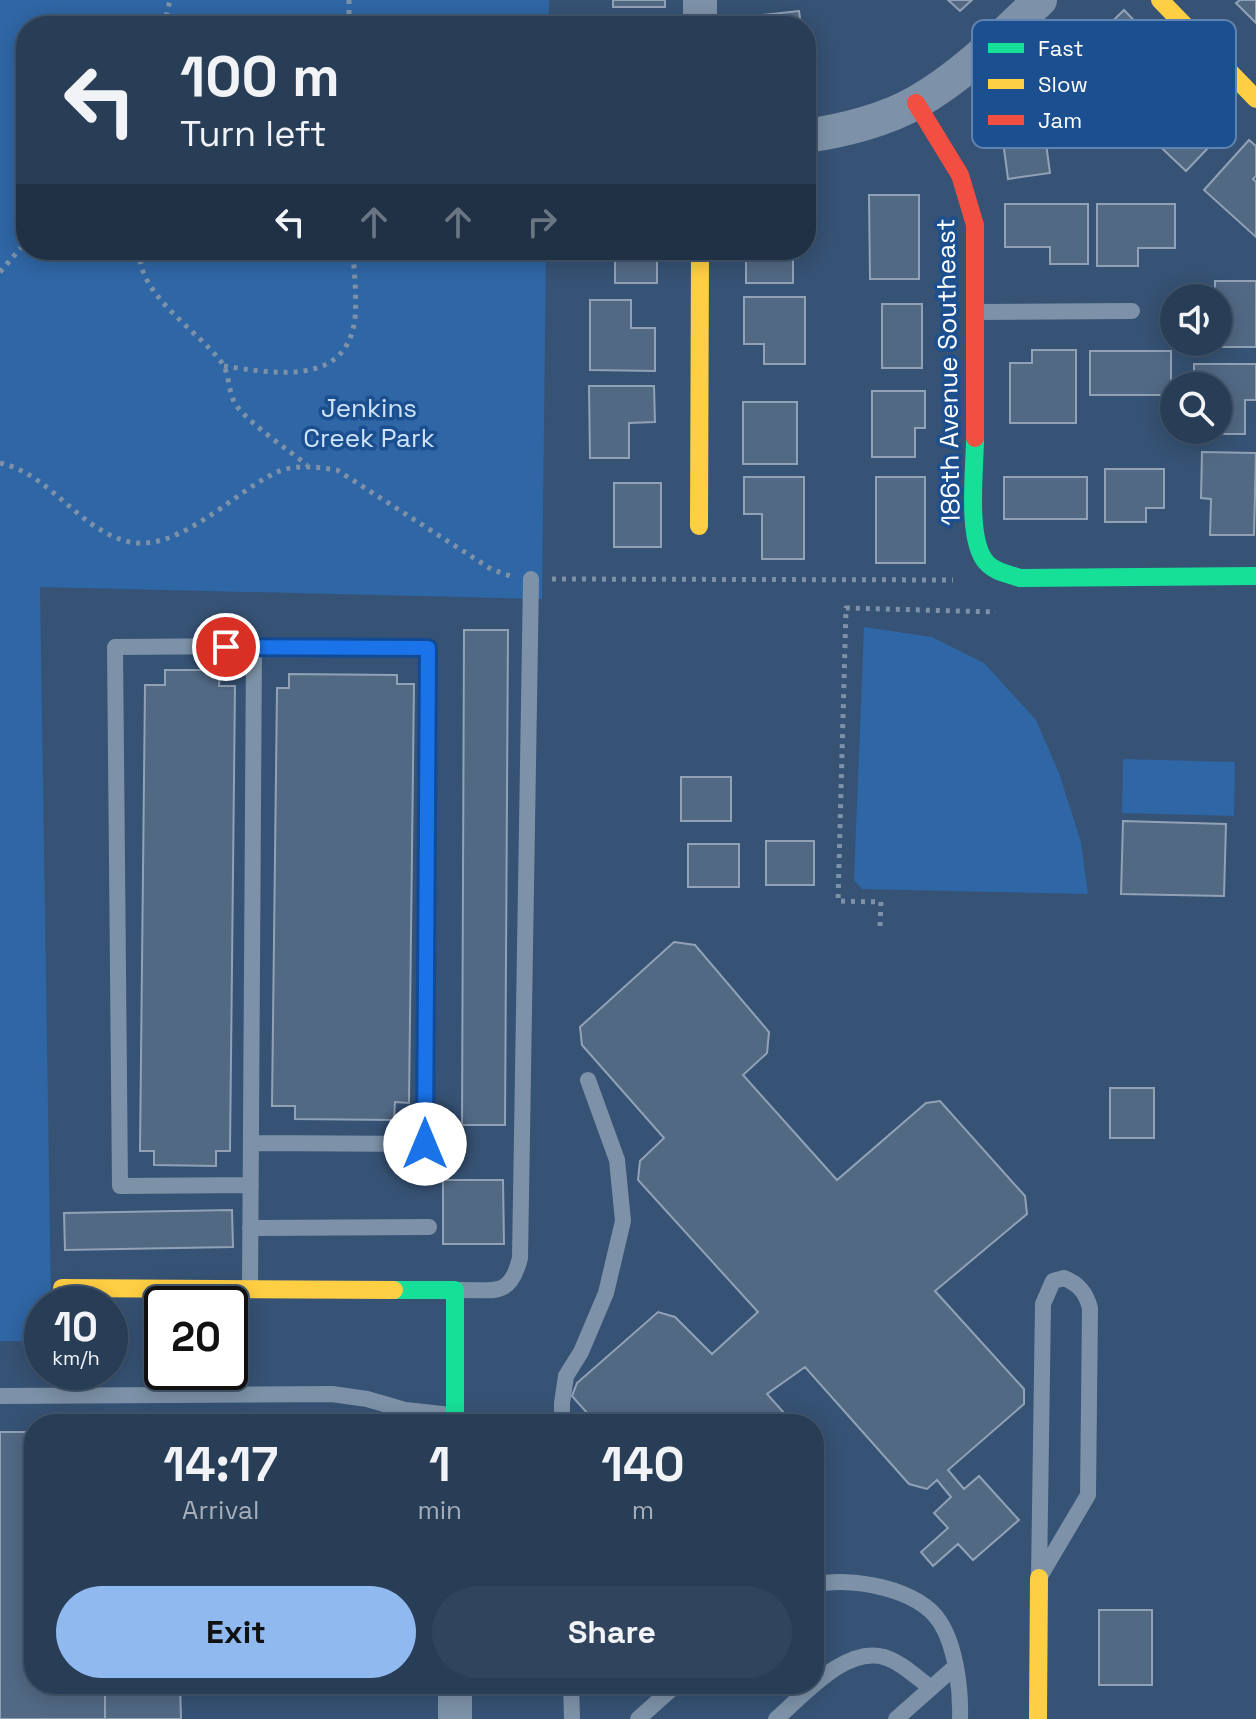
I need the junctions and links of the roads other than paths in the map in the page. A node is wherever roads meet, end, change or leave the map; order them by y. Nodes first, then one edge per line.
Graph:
1 (1040, 0) edge
2 (1160, 0) edge
3 (1018, 20) edge
4 (1179, 20) edge
5 (972, 62) edge
6 (1236, 78) edge
7 (1256, 99) edge
8 (916, 103) junction
9 (816, 133) edge
10 (700, 260) edge
11 (1132, 311) dead end
12 (975, 312) junction
13 (699, 526) dead end
14 (1256, 576) edge
15 (531, 579) road end
16 (254, 646) junction
17 (588, 1080) dead end
18 (251, 1143) junction
19 (251, 1185) junction
20 (429, 1227) dead end
21 (250, 1228) junction
22 (128, 1288) edge
23 (250, 1289) junction
24 (455, 1290) junction
25 (0, 1396) edge
26 (425, 1414) edge
27 (455, 1414) edge
28 (562, 1414) edge
29 (1039, 1578) junction
30 (824, 1584) edge
31 (956, 1666) junction
32 (824, 1678) edge
33 (931, 1688) junction
34 (455, 1694) edge
35 (571, 1694) edge
36 (666, 1694) edge
37 (805, 1694) edge
38 (455, 1719) edge
39 (572, 1719) edge
40 (638, 1719) edge
41 (776, 1719) edge
42 (896, 1719) edge
43 (960, 1719) edge
44 (1038, 1719) edge

1 - 3 street
2 - 4 street
5 - 8 street
6 - 7 street
8 - 9 street
8 - 12 street, 186th Avenue Southeast
10 - 13 street
11 - 12 lane
12 - 14 street, 186th Avenue Southeast
15 - 24 lane
16 - 18 lane
16 - 18 lane
16 - 19 lane
17 - 28 lane
18 - 19 lane
19 - 21 lane
20 - 21 lane
21 - 23 lane
22 - 23 street
23 - 24 street
24 - 27 street
25 - 26 lane
29 - 29 lane
29 - 44 street
30 - 31 lane
31 - 33 lane
31 - 43 lane
32 - 33 lane
33 - 42 lane
34 - 38 street
35 - 39 lane
36 - 40 lane
37 - 41 lane

